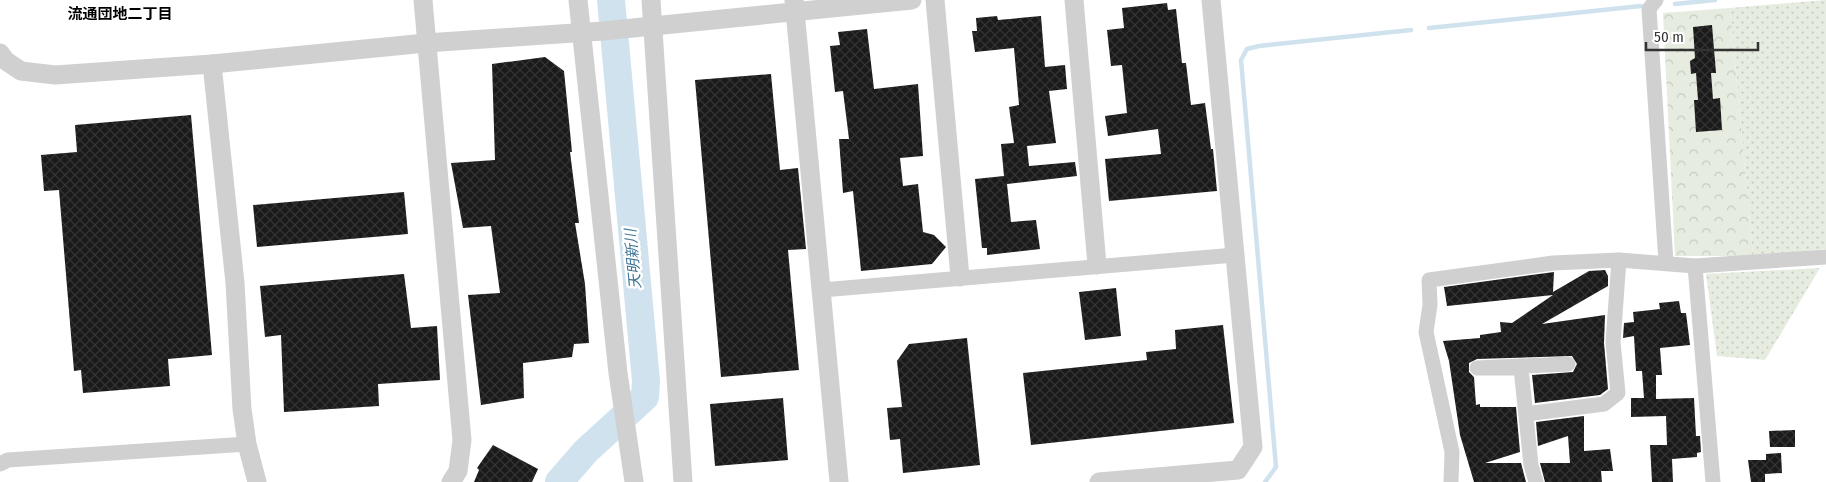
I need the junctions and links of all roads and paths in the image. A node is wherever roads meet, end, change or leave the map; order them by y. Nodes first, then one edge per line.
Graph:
1 (423, 0) edge
2 (578, 0) edge
3 (651, 0) edge
4 (912, 0) edge
5 (935, 0) edge
6 (1074, 0) edge
7 (1211, 0) edge
8 (1656, 0) edge
9 (794, 6) edge
10 (647, 27) junction
11 (580, 33) junction
12 (426, 42) junction
13 (2, 60) edge
14 (212, 64) junction
15 (1235, 255) junction
16 (1826, 258) edge
17 (1619, 260) junction
18 (1666, 262) junction
19 (1096, 265) junction
20 (1695, 266) junction
21 (960, 277) junction
22 (822, 290) junction
23 (1568, 364) dead end
24 (1526, 414) junction
25 (247, 444) junction
26 (0, 464) edge
27 (257, 482) edge
28 (451, 482) edge
29 (634, 482) edge
30 (683, 482) edge
31 (839, 482) edge
32 (1099, 482) edge
33 (1451, 482) edge
34 (1536, 482) edge
35 (1714, 482) edge

1 - 12 street
2 - 11 street
3 - 10 street
4 - 9 street
5 - 21 street
6 - 19 street
7 - 15 street
8 - 18 street
9 - 10 street
9 - 22 street
10 - 11 street
10 - 30 street
11 - 12 street
11 - 29 street
12 - 14 street
12 - 28 street
13 - 14 street
14 - 25 street
15 - 19 street
15 - 32 street
16 - 20 street
17 - 18 street
17 - 24 street
17 - 33 street
18 - 20 street
19 - 21 street
20 - 35 street
21 - 22 street
22 - 31 street
23 - 24 street
24 - 34 street
25 - 26 street
25 - 27 street

